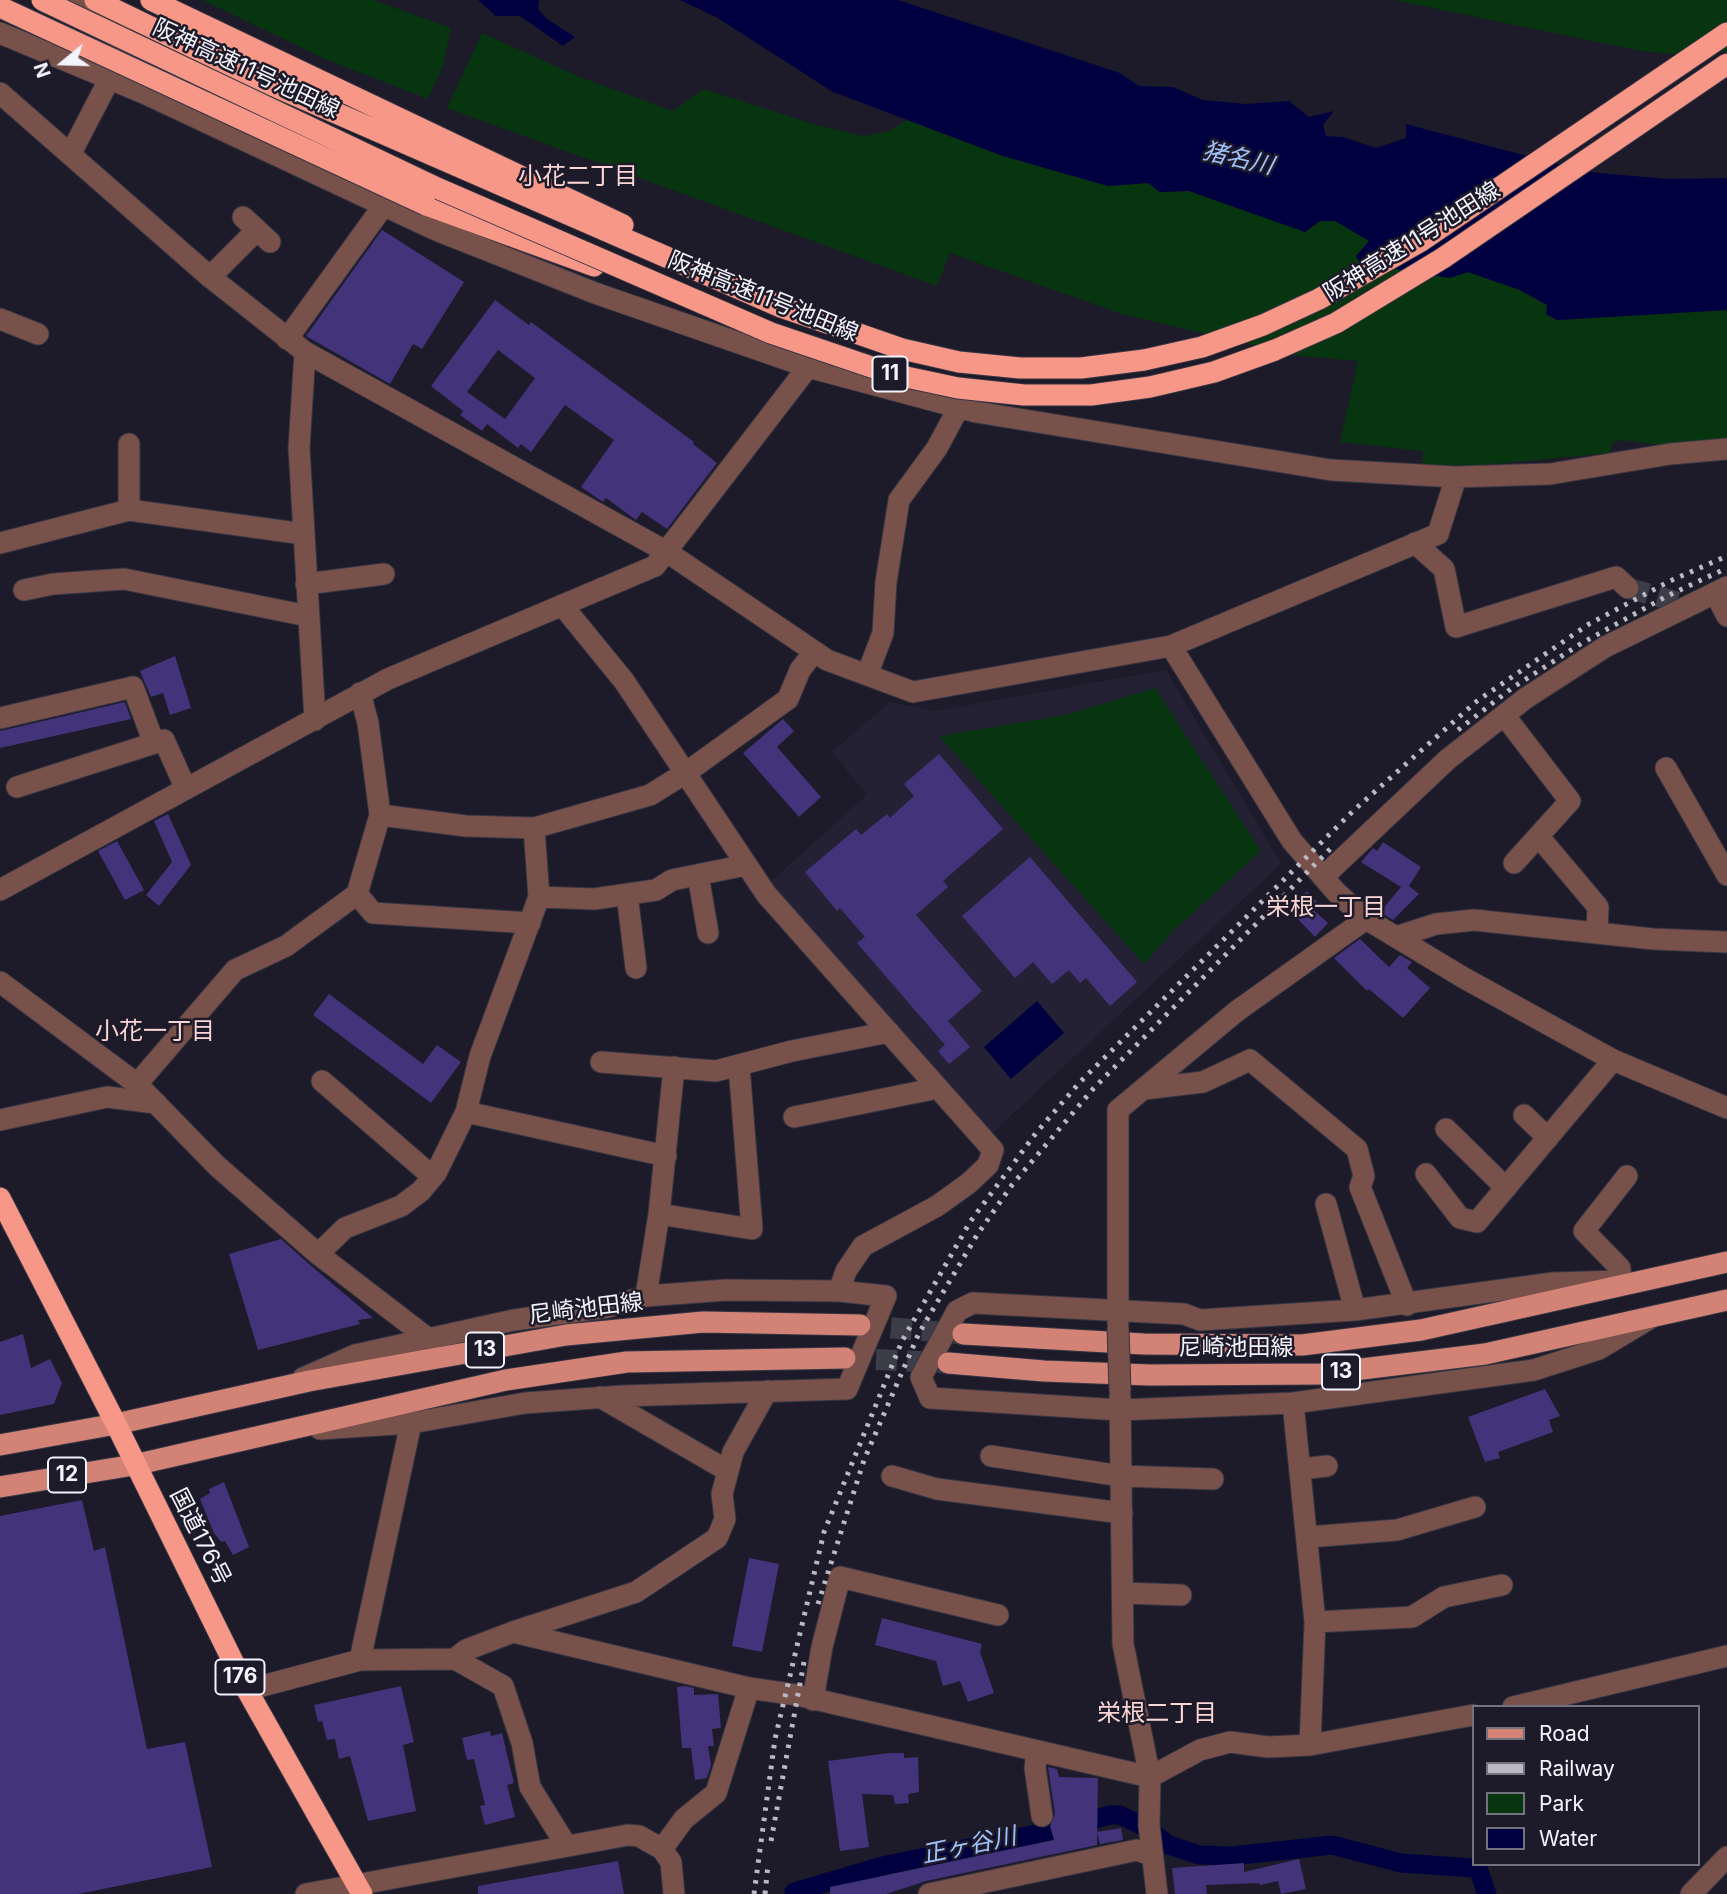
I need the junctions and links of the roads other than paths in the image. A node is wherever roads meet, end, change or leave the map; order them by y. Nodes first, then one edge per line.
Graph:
1 (42, 0) edge
2 (75, 0) edge
3 (95, 0) edge
4 (151, 0) edge
5 (0, 7) edge
6 (0, 33) edge
7 (1727, 33) edge
8 (1727, 64) edge
9 (110, 78) junction
10 (0, 93) edge
11 (71, 153) junction
12 (384, 205) junction
13 (257, 229) dead end
14 (210, 277) junction
15 (715, 309) junction
16 (0, 319) edge
17 (835, 328) junction
18 (38, 334) dead end
19 (287, 339) junction
20 (304, 352) junction
21 (808, 367) junction
22 (959, 407) junction
23 (129, 444) dead end
24 (1727, 449) edge
25 (1456, 477) junction
26 (129, 510) junction
27 (304, 534) junction
28 (0, 543) edge
29 (1415, 543) junction
30 (667, 552) junction
31 (384, 575) dead end
32 (306, 584) junction
33 (1628, 588) tunnel mouth
34 (24, 590) dead end
35 (1721, 590) edge
36 (562, 605) junction
37 (308, 616) junction
38 (1727, 617) edge
39 (1171, 646) junction
40 (814, 652) junction
41 (867, 675) junction
42 (360, 693) junction
43 (1504, 715) junction
44 (0, 718) edge
45 (315, 720) junction
46 (154, 743) junction
47 (1666, 768) dead end
48 (687, 772) junction
49 (17, 787) dead end
50 (186, 789) junction
51 (380, 815) junction
52 (534, 828) junction
53 (1539, 837) junction
54 (1719, 842) edge
55 (1514, 863) dead end
56 (746, 865) junction
57 (698, 875) junction
58 (1727, 875) edge
59 (1323, 877) junction
60 (0, 890) edge
61 (357, 894) junction
62 (628, 894) junction
63 (539, 897) junction
64 (1366, 919) junction
65 (530, 923) junction
66 (1597, 932) junction
67 (708, 933) dead end
68 (1399, 936) junction
69 (1727, 942) edge
70 (636, 968) dead end
71 (0, 982) edge
72 (889, 1032) junction
73 (1613, 1060) junction
74 (601, 1062) dead end
75 (739, 1066) junction
76 (674, 1068) junction
77 (322, 1081) dead end
78 (137, 1084) junction
79 (938, 1088) junction
80 (1144, 1089) junction
81 (156, 1103) junction
82 (1727, 1108) edge
83 (466, 1112) junction
84 (1524, 1115) dead end
85 (794, 1117) dead end
86 (0, 1120) edge
87 (1446, 1129) dead end
88 (1548, 1138) junction
89 (666, 1156) junction
90 (1426, 1174) dead end
91 (1627, 1176) dead end
92 (433, 1177) junction
93 (1506, 1188) junction
94 (0, 1198) edge
95 (1326, 1205) dead end
96 (659, 1214) junction
97 (318, 1254) junction
98 (1727, 1262) edge
99 (1621, 1281) junction
100 (1644, 1281) junction
101 (839, 1291) junction
102 (646, 1296) junction
103 (1727, 1300) edge
104 (1407, 1305) junction
105 (1355, 1310) junction
106 (1654, 1316) junction
107 (1118, 1319) junction
108 (860, 1325) tunnel mouth
109 (963, 1334) tunnel mouth
110 (430, 1340) junction
111 (845, 1358) tunnel mouth
112 (948, 1363) tunnel mouth
113 (282, 1387) junction
114 (767, 1391) junction
115 (600, 1397) junction
116 (1120, 1401) junction
117 (1293, 1403) junction
118 (411, 1423) junction
119 (116, 1424) junction
120 (287, 1431) junction
121 (0, 1444) edge
122 (991, 1456) dead end
123 (135, 1465) junction
124 (1327, 1466) dead end
125 (1301, 1469) junction
126 (728, 1471) junction
127 (892, 1476) dead end
128 (1121, 1476) junction
129 (1213, 1479) dead end
130 (0, 1486) edge
131 (1475, 1507) dead end
132 (1122, 1513) junction
133 (1309, 1537) junction
134 (1502, 1585) dead end
135 (1123, 1593) junction
136 (1181, 1595) dead end
137 (998, 1615) dead end
138 (1315, 1622) junction
139 (513, 1632) junction
140 (1727, 1656) edge
141 (455, 1659) junction
142 (360, 1660) junction
143 (749, 1688) junction
144 (247, 1690) junction
145 (1593, 1697) edge
146 (813, 1700) junction
147 (1529, 1705) edge
148 (1472, 1715) edge
149 (1310, 1745) junction
150 (1037, 1751) junction
151 (1150, 1777) junction
152 (1042, 1816) dead end
153 (1150, 1842) junction
154 (566, 1845) junction
155 (662, 1849) junction
156 (1727, 1857) edge
157 (359, 1889) edge
158 (306, 1894) edge
159 (674, 1894) edge
160 (929, 1894) edge
161 (1157, 1894) edge
162 (1691, 1894) edge

1 - 15 highway, 阪神高速11号池田線 / 11, bridge
2 - 9 street
3 - 17 highway, 阪神高速11号池田線 / 11
4 - 17 highway
5 - 15 highway, bridge
6 - 9 street
7 - 17 highway, 阪神高速11号池田線 / 11
8 - 15 highway, 阪神高速11号池田線 / 11, bridge
9 - 11 street
9 - 12 street
10 - 11 street
11 - 14 street
12 - 19 street
12 - 21 street
13 - 14 street
14 - 19 street
16 - 18 street
19 - 20 street
20 - 27 street
20 - 30 street
21 - 22 street
21 - 30 street
22 - 25 street
22 - 41 street
23 - 26 street
24 - 25 street
25 - 29 street
26 - 27 street
26 - 28 street
27 - 32 street
29 - 33 street
29 - 39 street
30 - 36 street
30 - 40 street
31 - 32 street
32 - 37 street
34 - 37 street
35 - 38 street
35 - 43 street
36 - 42 street
36 - 48 street
37 - 45 street
39 - 41 street
39 - 59 street
40 - 41 street
40 - 48 street
42 - 45 street
42 - 51 street
43 - 53 street
43 - 59 street
44 - 46 street
45 - 50 street
46 - 49 street
46 - 50 street
47 - 54 street
48 - 52 street
48 - 56 street
50 - 60 street
51 - 52 street
51 - 61 street
52 - 63 street
53 - 55 street
53 - 66 street
54 - 58 street
56 - 57 street
56 - 72 street
57 - 62 street
57 - 67 street
59 - 64 street
61 - 65 street
61 - 78 street
62 - 63 street
62 - 70 street
63 - 65 street
64 - 68 street
64 - 80 street
65 - 83 street
66 - 68 street
66 - 69 street
68 - 73 street
71 - 78 street
72 - 75 street
72 - 79 street
73 - 82 street
73 - 88 street
74 - 76 street
75 - 76 street
75 - 96 street
76 - 89 street
77 - 92 street
78 - 81 street
79 - 85 street
79 - 101 street
80 - 104 street
80 - 107 street
81 - 86 street
81 - 97 street
83 - 89 street
83 - 92 street
84 - 88 street
87 - 93 street
88 - 93 street
89 - 96 street
90 - 93 street
91 - 99 street
92 - 97 street
94 - 119 highway, 国道176号 / 176
95 - 105 street
96 - 102 street
97 - 110 street
98 - 100 main road, 尼崎池田線 / 13
99 - 100 street
99 - 104 street
100 - 109 main road, 尼崎池田線 / 13
101 - 102 street
101 - 114 street
102 - 110 street
103 - 106 main road, 尼崎池田線 / 13
104 - 105 street
105 - 107 street
106 - 112 main road, 尼崎池田線 / 13
106 - 117 street
107 - 116 street, bridge
107 - 116 street
108 - 113 main road, 尼崎池田線 / 13
110 - 113 street
111 - 120 main road, 13
113 - 119 main road, 尼崎池田線 / 13
114 - 115 street
114 - 126 street
115 - 118 street
115 - 126 street
116 - 117 street
116 - 128 street
117 - 125 street
118 - 120 street
118 - 142 street
119 - 121 main road, 12
119 - 123 highway, 国道176号 / 176
120 - 123 main road, 13
122 - 128 street
123 - 130 main road, 12
123 - 144 highway, 国道176号 / 176
124 - 125 street
125 - 133 street
126 - 139 street
127 - 132 street
128 - 129 street
128 - 132 street
131 - 133 street
132 - 135 street
133 - 138 street
134 - 138 street
135 - 136 street
135 - 151 street
137 - 146 street
138 - 149 street
139 - 141 street
139 - 143 street
140 - 145 street
141 - 142 street
141 - 154 street
142 - 144 street
143 - 146 street
143 - 155 street
144 - 157 highway, 国道176号 / 176
145 - 147 street
146 - 150 street
148 - 149 street
149 - 151 street
150 - 151 street
150 - 152 street
151 - 153 street
153 - 160 street
153 - 161 street
154 - 155 street
154 - 157 street
155 - 159 street
156 - 162 street
157 - 158 street

